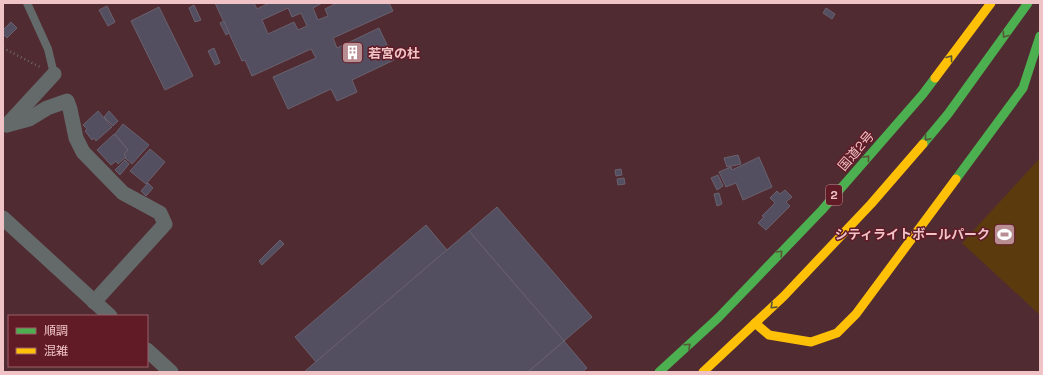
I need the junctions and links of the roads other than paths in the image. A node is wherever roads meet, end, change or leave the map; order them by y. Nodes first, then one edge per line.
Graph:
1 (27, 3) edge
2 (992, 3) edge
3 (1028, 3) edge
4 (1040, 36) edge
5 (54, 74) joint
6 (5, 126) edge
7 (3, 218) edge
8 (94, 302) junction
9 (109, 315) edge
10 (755, 323) junction
11 (148, 351) edge
12 (171, 372) edge
13 (659, 372) edge
14 (703, 372) edge

1 - 5 lane
13 -> 2 main road, 国道2号 / 2
3 -> 10 main road
4 - 10 main road
5 - 6 street
6 - 8 street
7 - 8 street
8 - 9 street
10 - 14 main road
11 - 12 street

